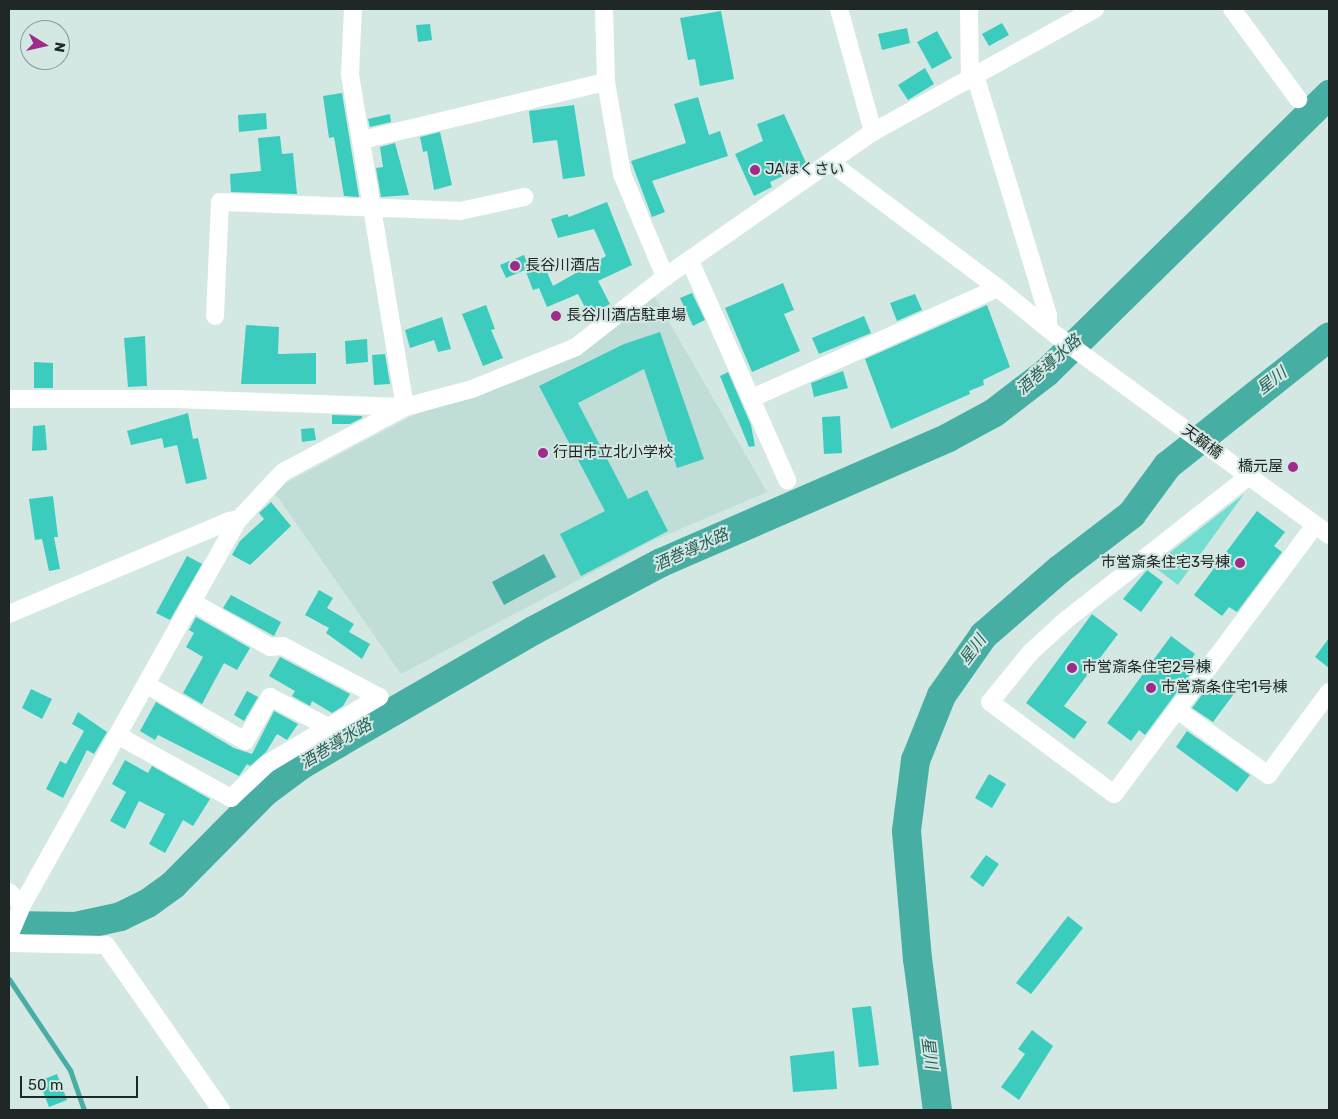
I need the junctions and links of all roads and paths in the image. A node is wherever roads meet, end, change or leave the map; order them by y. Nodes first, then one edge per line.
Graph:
1 (353, 9) edge
2 (604, 9) edge
3 (839, 9) edge
4 (969, 9) edge
5 (1094, 9) edge
6 (1232, 9) edge
7 (970, 77) junction
8 (606, 82) junction
9 (1298, 99) dead end
10 (873, 132) junction
11 (362, 140) junction
12 (831, 163) junction
13 (524, 197) dead end
14 (374, 210) junction
15 (690, 261) junction
16 (665, 277) junction
17 (998, 288) junction
18 (215, 316) dead end
19 (1053, 332) junction
20 (752, 398) junction
21 (9, 399) edge
22 (405, 407) junction
23 (1247, 475) junction
24 (787, 480) dead end
25 (239, 519) junction
26 (1315, 524) junction
27 (1329, 536) edge
28 (194, 603) junction
29 (9, 614) edge
30 (147, 686) junction
31 (1329, 692) edge
32 (1177, 710) junction
33 (328, 727) junction
34 (119, 736) junction
35 (9, 892) edge
36 (21, 908) junction
37 (9, 936) edge
38 (9, 943) edge
39 (222, 1110) edge

1 - 11 street
2 - 8 street
3 - 10 street
4 - 7 street
5 - 7 street
6 - 9 street
7 - 10 street
7 - 19 street
8 - 11 street
8 - 16 street
10 - 12 street
11 - 14 street
12 - 15 street
12 - 17 street, 天籟橋
13 - 14 street
14 - 18 street
14 - 22 street
15 - 16 street
15 - 20 street
16 - 22 street
17 - 19 street, 天籟橋
17 - 20 street
19 - 23 street, 天籟橋
20 - 24 street
21 - 22 street
22 - 25 street
23 - 26 street, 天籟橋
23 - 32 street
25 - 28 street
25 - 29 street
26 - 27 street, 天籟橋
26 - 32 street
28 - 30 street
28 - 33 street
30 - 33 street
30 - 34 street
31 - 32 street
33 - 34 street
34 - 36 street
35 - 36 street
36 - 37 street
38 - 39 street

